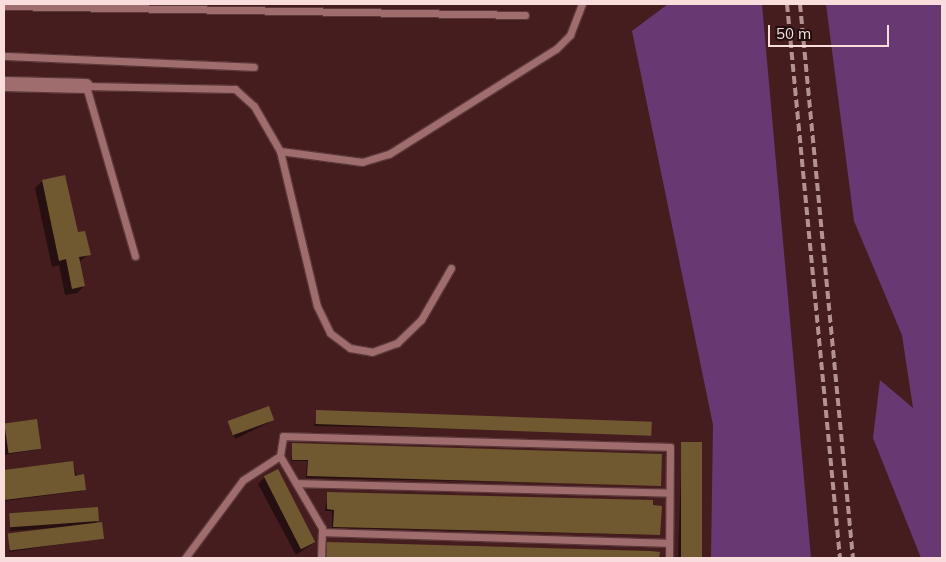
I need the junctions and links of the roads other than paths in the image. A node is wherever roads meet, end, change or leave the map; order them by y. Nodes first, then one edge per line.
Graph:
1 (582, 4) edge
2 (4, 6) edge
3 (525, 15) dead end
4 (4, 56) edge
5 (254, 67) dead end
6 (4, 84) edge
7 (86, 86) junction
8 (280, 151) junction
9 (135, 256) dead end
10 (451, 268) dead end
11 (280, 456) junction
12 (296, 483) junction
13 (670, 493) junction
14 (322, 532) junction
15 (669, 543) junction
16 (185, 558) edge
17 (321, 558) edge
18 (669, 558) edge

1 - 8 lane
2 - 3 lane
4 - 5 lane
6 - 7 street
7 - 8 lane
7 - 9 lane
8 - 10 lane
11 - 12 lane
11 - 13 lane
11 - 16 lane
12 - 13 lane
12 - 14 lane
13 - 15 lane
14 - 15 lane
14 - 17 lane
15 - 18 lane

